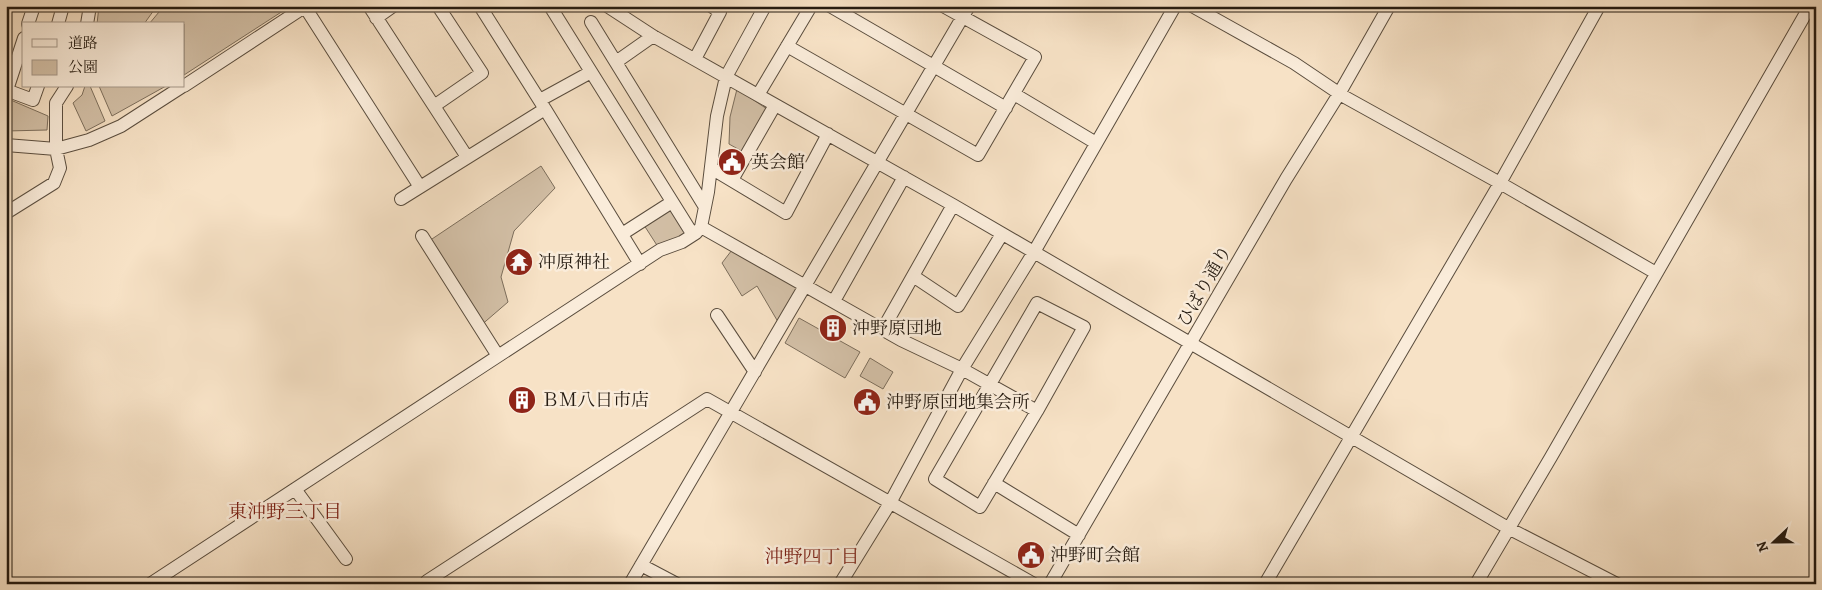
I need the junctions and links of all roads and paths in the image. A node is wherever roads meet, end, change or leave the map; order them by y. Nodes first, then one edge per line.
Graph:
1 (34, 6) edge
2 (63, 6) edge
3 (90, 6) edge
4 (369, 6) edge
5 (393, 6) edge
6 (438, 6) edge
7 (480, 6) edge
8 (550, 6) edge
9 (607, 6) edge
10 (765, 6) edge
11 (811, 6) edge
12 (830, 6) edge
13 (943, 6) edge
14 (970, 6) edge
15 (1175, 6) edge
16 (1192, 6) edge
17 (1389, 6) edge
18 (1599, 6) edge
19 (1810, 6) edge
20 (300, 8) edge
21 (718, 8) edge
22 (376, 18) junction
23 (962, 18) junction
24 (29, 22) edge
25 (59, 22) edge
26 (87, 22) edge
27 (591, 22) dead end
28 (653, 36) junction
29 (22, 44) edge
30 (787, 46) junction
31 (695, 59) junction
32 (616, 62) junction
33 (935, 67) junction
34 (591, 72) junction
35 (726, 77) junction
36 (185, 85) edge
37 (37, 88) edge
38 (66, 88) edge
39 (181, 88) edge
40 (7, 91) edge
41 (1014, 94) junction
42 (1339, 94) junction
43 (758, 95) junction
44 (543, 104) junction
45 (775, 105) junction
46 (434, 106) junction
47 (1006, 108) junction
48 (907, 114) junction
49 (828, 134) junction
50 (1096, 143) junction
51 (6, 145) edge
52 (56, 149) junction
53 (467, 157) junction
54 (878, 163) junction
55 (710, 168) junction
56 (904, 177) junction
57 (732, 180) junction
58 (1500, 183) junction
59 (420, 187) junction
60 (401, 199) dead end
61 (672, 202) junction
62 (953, 205) junction
63 (705, 207) junction
64 (6, 213) edge
65 (697, 231) junction
66 (622, 234) junction
67 (1002, 234) junction
68 (422, 236) dead end
69 (1034, 252) junction
70 (640, 264) junction
71 (1656, 273) junction
72 (913, 276) junction
73 (805, 286) junction
74 (834, 301) junction
75 (717, 315) dead end
76 (882, 329) junction
77 (1190, 344) junction
78 (498, 356) junction
79 (962, 369) junction
80 (755, 372) junction
81 (989, 384) junction
82 (1037, 411) junction
83 (731, 413) junction
84 (1351, 436) junction
85 (994, 483) junction
86 (295, 489) junction
87 (890, 503) junction
88 (1508, 528) junction
89 (1079, 534) junction
90 (346, 559) dead end
91 (641, 565) junction
92 (428, 583) edge
93 (150, 584) edge
94 (630, 584) edge
95 (677, 584) edge
96 (840, 584) edge
97 (1034, 584) edge
98 (1050, 584) edge
99 (1265, 584) edge
100 (1476, 584) edge
101 (1617, 584) edge

1 - 24 street
2 - 25 street
3 - 26 street
4 - 22 street
5 - 22 street
6 - 46 street
7 - 44 street
8 - 34 street
9 - 28 street
10 - 35 street
11 - 30 street
12 - 33 street
13 - 23 street
14 - 23 street
15 - 50 street
16 - 42 street
17 - 42 street, ひばり通り
18 - 58 street
19 - 71 street
20 - 36 street
20 - 59 street
21 - 31 street
22 - 46 street
23 - 33 street
23 - 41 street
27 - 32 street
28 - 31 street
28 - 32 street
29 - 40 street
30 - 43 street
30 - 48 street
31 - 35 street
32 - 63 street
33 - 47 street
33 - 48 street
34 - 44 street
34 - 61 street
35 - 43 street
35 - 55 street
37 - 40 street
38 - 52 street
39 - 52 street
41 - 47 street
41 - 50 street
42 - 58 street
42 - 77 street, ひばり通り
43 - 45 street
44 - 53 street
44 - 66 street
45 - 49 street
45 - 57 street
46 - 53 street
47 - 48 street
48 - 54 street
49 - 54 street
49 - 57 street
50 - 69 street
51 - 52 street
52 - 64 street
53 - 59 street
54 - 56 street
54 - 73 street
55 - 57 street
55 - 63 street
56 - 62 street
56 - 74 street
58 - 71 street
58 - 84 street
59 - 60 street
61 - 65 street
61 - 66 street
62 - 67 street
62 - 72 street
63 - 65 street
65 - 70 street
65 - 73 street
66 - 70 street
67 - 69 street
67 - 72 street
68 - 78 street
69 - 77 street
69 - 79 street
70 - 78 street
71 - 88 street
72 - 76 street
73 - 74 street
73 - 80 street
74 - 76 street
75 - 80 street
76 - 79 street
77 - 84 street
77 - 89 street, ひばり通り
78 - 86 street
79 - 81 street
79 - 87 street
80 - 83 street
81 - 82 street
81 - 82 street
81 - 85 street
82 - 85 street
83 - 87 street
83 - 91 street
83 - 92 street
84 - 88 street
84 - 99 street
85 - 89 street
86 - 90 street
86 - 93 street
87 - 96 street
87 - 97 street
88 - 100 street
88 - 101 street
89 - 98 street, ひばり通り
91 - 94 street
91 - 95 street

